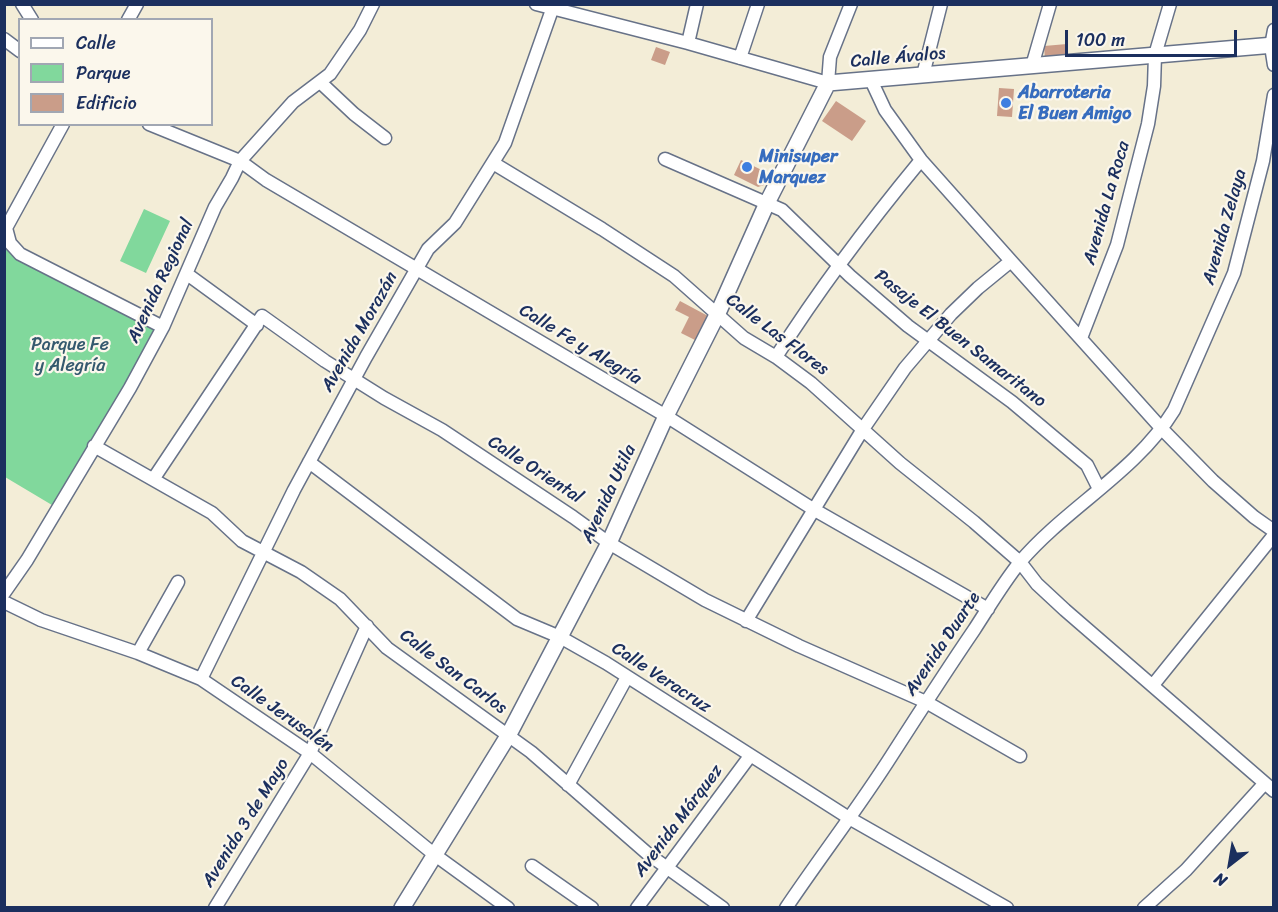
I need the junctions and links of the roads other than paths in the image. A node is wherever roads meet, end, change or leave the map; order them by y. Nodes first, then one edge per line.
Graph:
1 (22, 4) edge
2 (137, 4) edge
3 (373, 4) edge
4 (536, 4) edge
5 (697, 4) edge
6 (758, 4) edge
7 (851, 4) edge
8 (941, 4) edge
9 (1050, 4) edge
10 (1170, 4) edge
11 (554, 7) edge
12 (31, 18) edge
13 (129, 18) edge
14 (1274, 30) edge
15 (4, 39) edge
16 (688, 43) junction
17 (1272, 45) edge
18 (18, 50) edge
19 (1155, 56) junction
20 (740, 58) junction
21 (1274, 65) edge
22 (1032, 66) junction
23 (923, 75) junction
24 (871, 80) junction
25 (320, 82) junction
26 (828, 83) junction
27 (1274, 95) edge
28 (62, 126) edge
29 (154, 126) edge
30 (385, 138) dead end
31 (665, 159) dead end
32 (921, 160) junction
33 (240, 161) junction
34 (493, 163) junction
35 (767, 203) junction
36 (1011, 261) junction
37 (839, 265) junction
38 (416, 269) junction
39 (187, 274) junction
40 (718, 313) junction
41 (260, 320) junction
42 (163, 327) junction
43 (1081, 338) junction
44 (929, 341) junction
45 (776, 357) junction
46 (353, 379) junction
47 (666, 417) junction
48 (862, 429) junction
49 (1162, 429) junction
50 (94, 446) junction
51 (309, 462) junction
52 (154, 478) junction
53 (1099, 489) junction
54 (813, 509) junction
55 (1274, 531) edge
56 (1274, 536) edge
57 (609, 543) junction
58 (263, 552) junction
59 (1020, 562) junction
60 (178, 582) dead end
61 (4, 593) edge
62 (4, 602) edge
63 (988, 609) junction
64 (746, 621) junction
65 (367, 626) junction
66 (560, 637) junction
67 (138, 653) junction
68 (627, 677) junction
69 (201, 679) junction
70 (1153, 685) junction
71 (926, 702) junction
72 (508, 736) junction
73 (310, 753) junction
74 (750, 756) junction
75 (1020, 756) dead end
76 (568, 786) junction
77 (1269, 787) edge
78 (849, 818) junction
79 (435, 855) junction
80 (532, 866) dead end
81 (667, 867) junction
82 (215, 908) edge
83 (402, 908) edge
84 (508, 908) edge
85 (592, 908) edge
86 (638, 908) edge
87 (723, 908) edge
88 (786, 908) edge
89 (1007, 908) edge
90 (1144, 908) edge

1 - 12 street
2 - 13 street
3 - 25 street, Avenida Regional
4 - 11 street, Calle Ávalos
5 - 16 street
6 - 20 street
7 - 26 street
8 - 23 street
9 - 22 street
10 - 19 street, Avenida La Roca
11 - 16 street, Calle Ávalos
11 - 34 street, Avenida Morazán
14 - 17 street
15 - 18 street
16 - 20 street, Calle Ávalos
17 - 19 street, Calle Ávalos
17 - 21 street
19 - 22 street, Calle Ávalos
19 - 43 street, Avenida La Roca
20 - 26 street, Calle Ávalos
22 - 23 street, Calle Ávalos
23 - 24 street, Calle Ávalos
24 - 26 street, Calle Ávalos
24 - 32 street
25 - 30 street
25 - 33 street, Avenida Regional
26 - 35 street, Avenida Utila
27 - 49 street, Avenida Zelaya
28 - 42 street
29 - 33 street, Calle Fe y Alegría
31 - 35 street, Pasaje El Buen Samaritano
32 - 36 street
32 - 37 street
33 - 38 street, Calle Fe y Alegría
33 - 39 street, Avenida Regional
34 - 38 street, Avenida Morazán
34 - 40 street, Calle Las Flores
35 - 37 street, Pasaje El Buen Samaritano
35 - 40 street, Avenida Utila
36 - 43 street
36 - 44 street
37 - 44 street, Pasaje El Buen Samaritano
37 - 45 street
38 - 46 street, Avenida Morazán
38 - 47 street, Calle Fe y Alegría
39 - 41 street, Calle Oriental
39 - 42 street, Avenida Regional
40 - 45 street, Calle Las Flores
40 - 47 street, Avenida Utila
41 - 46 street, Calle Oriental
41 - 52 street
42 - 50 street, Avenida Regional
43 - 49 street
44 - 48 street
44 - 53 street, Pasaje El Buen Samaritano
45 - 48 street, Calle Las Flores
46 - 51 street, Avenida Morazán
46 - 57 street, Calle Oriental
47 - 54 street, Calle Fe y Alegría
47 - 57 street, Avenida Utila
48 - 54 street
48 - 59 street, Calle Las Flores
49 - 53 street, Avenida Duarte
49 - 55 street
50 - 52 street, Calle San Carlos
50 - 61 street, Avenida Regional
51 - 58 street, Avenida Morazán
51 - 66 street, Calle Veracruz
52 - 58 street, Calle San Carlos
53 - 59 street, Avenida Duarte
54 - 63 street, Calle Fe y Alegría
54 - 64 street
56 - 70 street
57 - 64 street, Calle Oriental
57 - 66 street, Avenida Utila
58 - 65 street, Calle San Carlos
58 - 69 street, Avenida Morazán
59 - 63 street, Avenida Duarte
59 - 70 street, Calle Las Flores
60 - 67 street
62 - 67 street, Calle Jerusalén
63 - 71 street, Avenida Duarte
64 - 71 street, Calle Oriental
65 - 72 street, Calle San Carlos
65 - 73 street, Avenida 3 de Mayo
66 - 68 street, Calle Veracruz
66 - 72 street, Avenida Utila
67 - 69 street, Calle Jerusalén
68 - 74 street, Calle Veracruz
68 - 76 street
69 - 73 street, Calle Jerusalén
70 - 77 street, Calle Las Flores
71 - 75 street, Calle Oriental
71 - 78 street, Avenida Duarte
72 - 76 street, Calle San Carlos
72 - 79 street, Avenida Utila
73 - 79 street, Calle Jerusalén
73 - 82 street, Avenida 3 de Mayo
74 - 78 street, Calle Veracruz
74 - 81 street, Avenida Márquez
76 - 81 street, Calle San Carlos
77 - 90 street
78 - 88 street, Avenida Duarte
78 - 89 street, Calle Veracruz
79 - 83 street, Avenida Utila
79 - 84 street, Calle Jerusalén
80 - 85 street
81 - 86 street, Avenida Márquez
81 - 87 street, Calle San Carlos

